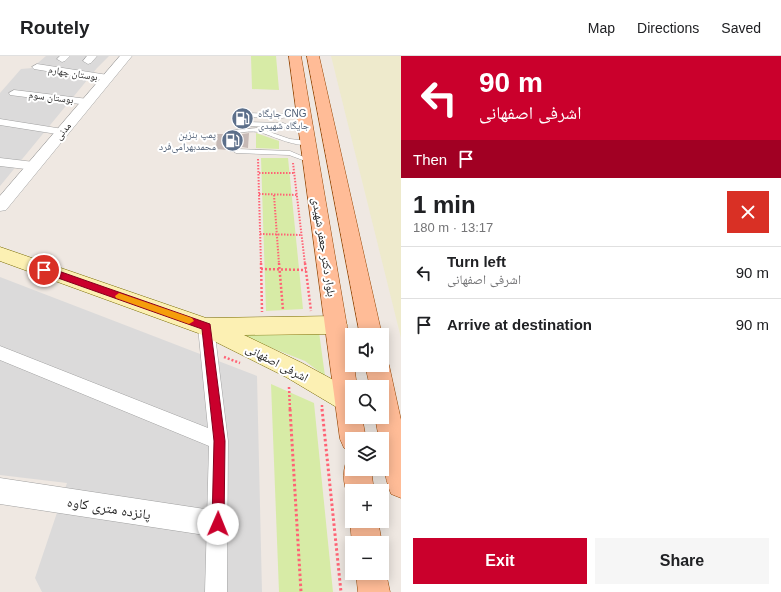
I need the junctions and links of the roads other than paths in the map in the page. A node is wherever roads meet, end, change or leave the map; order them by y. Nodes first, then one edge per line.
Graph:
1 (126, 56) edge
2 (295, 56) edge
3 (313, 56) edge
4 (37, 67) dead end
5 (108, 78) junction
6 (14, 93) dead end
7 (88, 102) junction
8 (0, 122) edge
9 (63, 132) junction
10 (304, 141) junction
11 (0, 162) edge
12 (34, 166) junction
13 (0, 206) edge
14 (0, 254) edge
15 (336, 325) junction
16 (206, 327) junction
17 (370, 328) edge
18 (0, 353) edge
19 (345, 386) edge
20 (345, 399) edge
21 (389, 423) edge
22 (219, 441) junction
23 (401, 484) edge
24 (0, 491) edge
25 (218, 524) junction
26 (372, 580) edge
27 (216, 592) edge
28 (374, 592) edge

1 - 5 street, مدنی
2 - 10 main road, بلوار دکتر جعفر شهیدی
3 - 17 main road
4 - 5 street, بوستان چهارم
5 - 7 street, مدنی
6 - 7 street, بوستان سوم
7 - 9 street, مدنی
8 - 9 street
9 - 12 street, مدنی
10 - 10 lane
10 - 10 lane
10 - 15 main road, بلوار دکتر جعفر شهیدی
11 - 12 street
12 - 13 street, مدنی
14 - 16 main road, اشرفی اصفهانی
15 - 16 main road, اشرفی اصفهانی
15 - 19 main road, بلوار دکتر جعفر شهیدی
16 - 20 main road, اشرفی اصفهانی
16 - 22 street
18 - 22 street
21 - 23 main road
22 - 25 street
24 - 25 street, پانزده متری کاوه
25 - 27 street
26 - 28 main road

